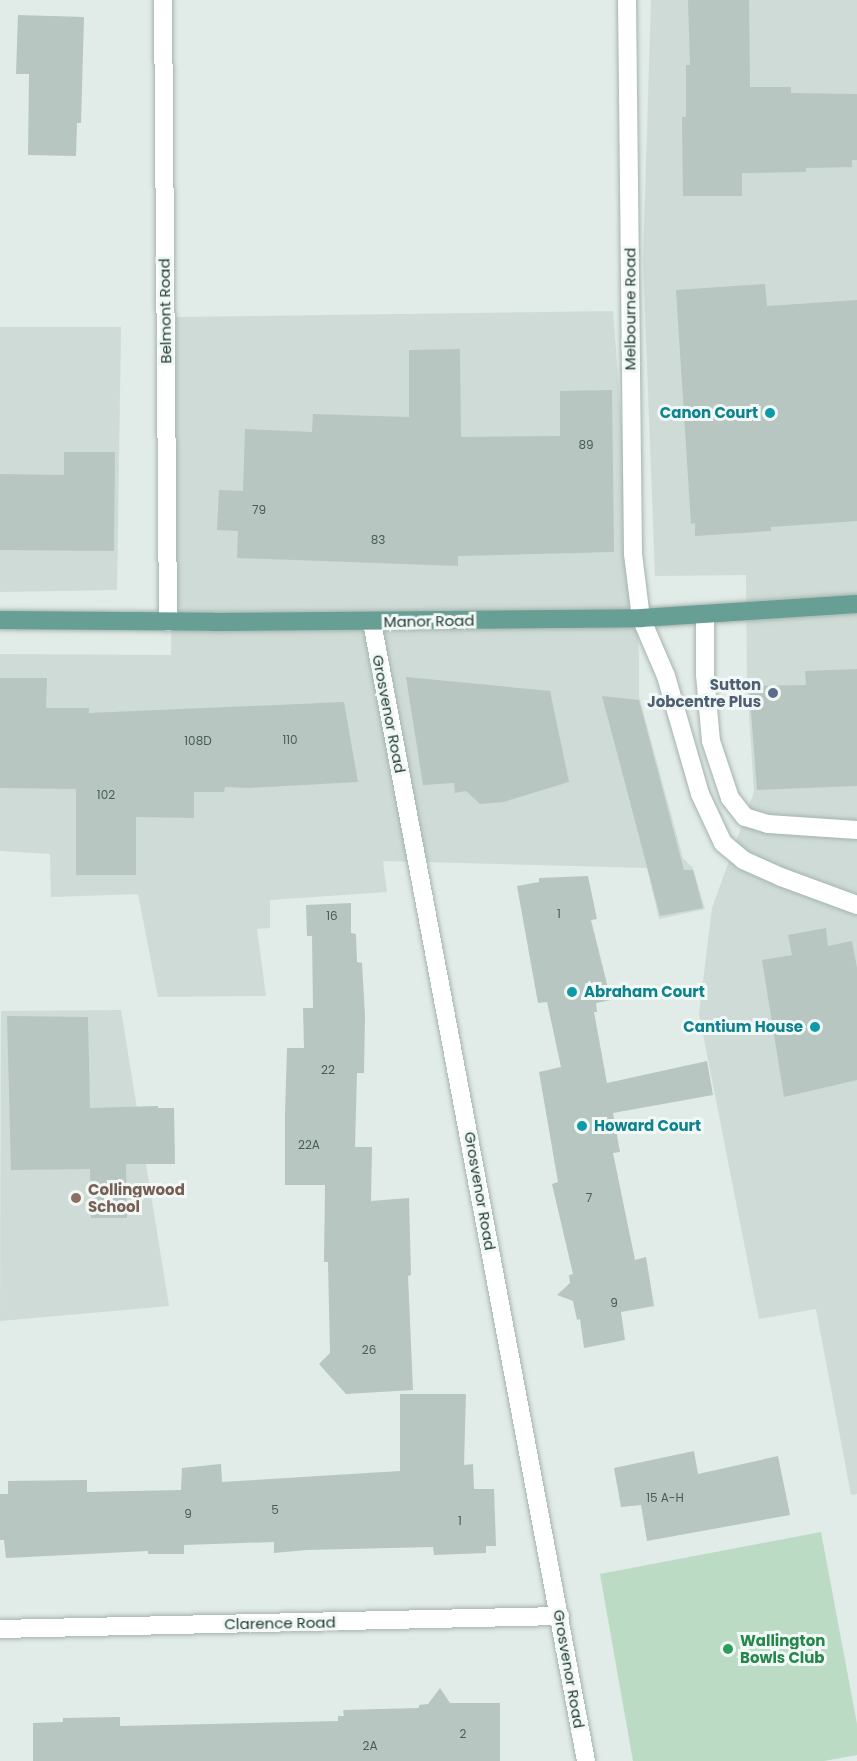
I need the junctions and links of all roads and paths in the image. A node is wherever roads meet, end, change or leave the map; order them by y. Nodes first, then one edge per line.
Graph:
1 (163, 0) edge
2 (627, 0) edge
3 (857, 604) edge
4 (705, 614) junction
5 (641, 618) junction
6 (0, 620) edge
7 (168, 622) junction
8 (372, 622) junction
9 (857, 830) edge
10 (857, 905) edge
11 (560, 1616) junction
12 (0, 1629) edge
13 (586, 1761) edge

1 - 7 street, Belmont Road
2 - 5 street, Melbourne Road
3 - 4 main road, Manor Road
4 - 5 main road, Manor Road
4 - 9 street
5 - 8 main road, Manor Road
5 - 10 street, Melbourne Road
6 - 7 main road, Manor Road
7 - 8 main road, Manor Road
8 - 11 street, Grosvenor Road
11 - 12 street, Clarence Road
11 - 13 street, Grosvenor Road

